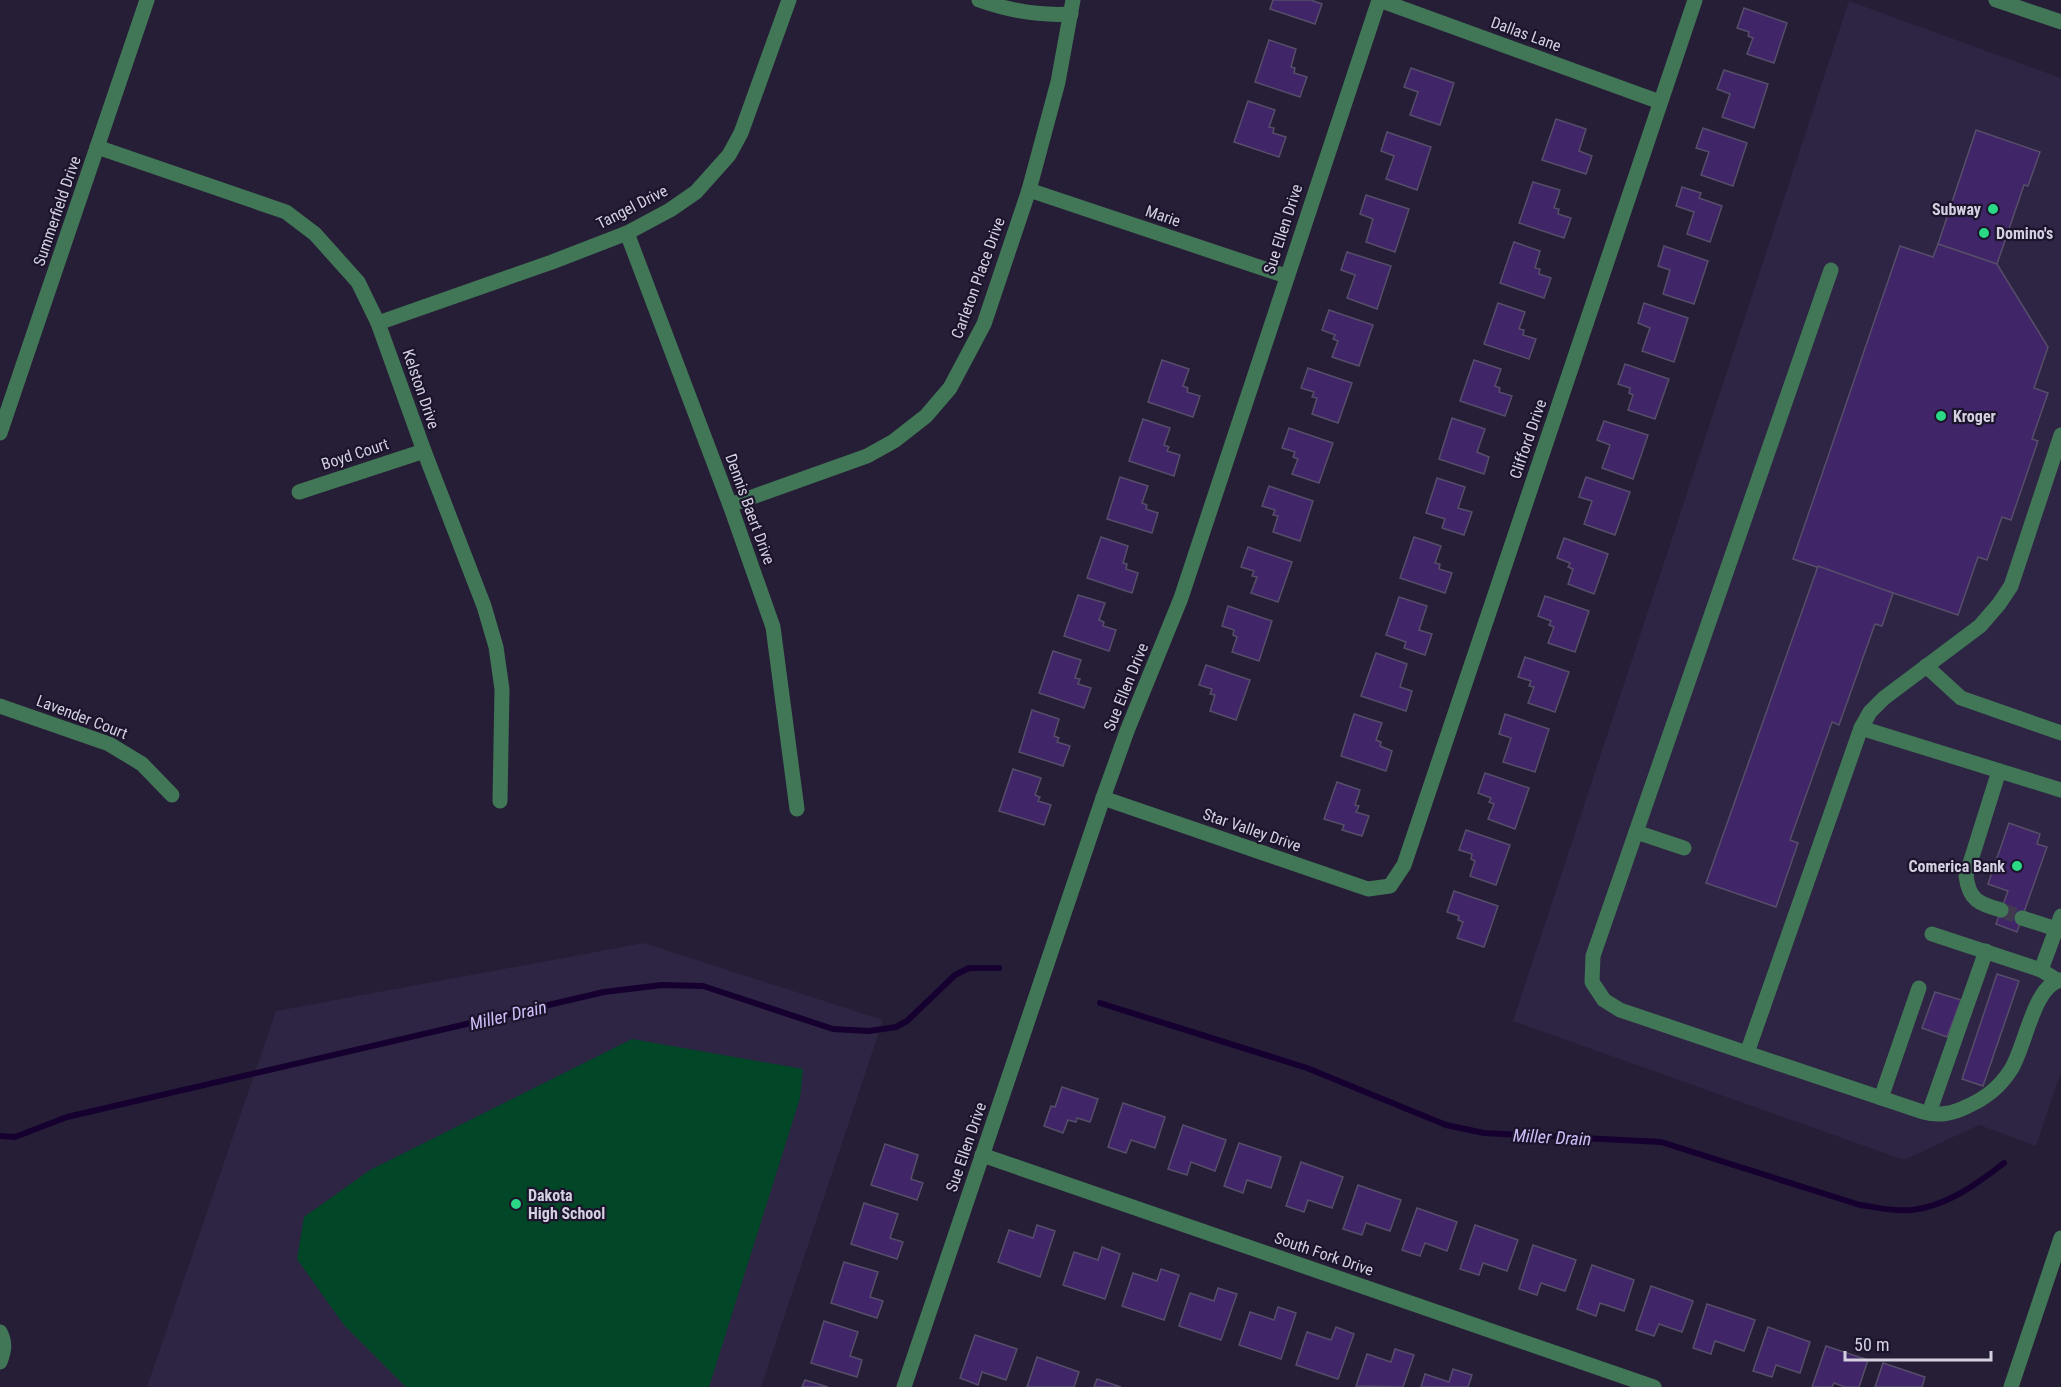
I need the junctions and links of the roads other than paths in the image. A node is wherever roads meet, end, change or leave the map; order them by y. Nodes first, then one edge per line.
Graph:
1 (147, 0) edge
2 (789, 0) edge
3 (979, 0) edge
4 (1379, 0) edge
5 (1695, 0) edge
6 (1996, 0) edge
7 (1072, 7) edge
8 (2061, 22) edge
9 (1660, 102) junction
10 (97, 147) junction
11 (1029, 190) junction
12 (627, 232) junction
13 (1831, 270) dead end
14 (1286, 276) junction
15 (378, 323) junction
16 (1, 428) edge
17 (2061, 435) edge
18 (424, 451) junction
19 (299, 492) dead end
20 (730, 505) junction
21 (1926, 666) junction
22 (0, 706) edge
23 (1861, 728) junction
24 (2061, 732) edge
25 (1999, 771) junction
26 (2061, 790) edge
27 (172, 795) dead end
28 (1103, 798) junction
29 (500, 801) dead end
30 (797, 808) dead end
31 (1636, 832) junction
32 (1684, 848) dead end
33 (1390, 886) joint
34 (2001, 910) tunnel mouth
35 (2022, 918) tunnel mouth
36 (2059, 922) edge
37 (1932, 934) dead end
38 (1986, 951) junction
39 (2041, 970) junction
40 (2059, 980) edge
41 (1919, 988) dead end
42 (1747, 1053) junction
43 (1881, 1098) junction
44 (1929, 1113) junction
45 (982, 1155) junction
46 (2061, 1238) edge
47 (0, 1332) edge
48 (0, 1362) edge
49 (904, 1387) edge
50 (1654, 1387) edge
51 (2012, 1387) edge

1 - 10 street, Summerfield Drive
2 - 12 street, Tangel Drive
3 - 7 street
4 - 9 street, Dallas Lane
4 - 14 street, Sue Ellen Drive
5 - 9 street, Clifford Drive
6 - 8 street
7 - 11 street, Carleton Place Drive
9 - 33 street, Clifford Drive
10 - 15 street, Kelston Drive
10 - 16 street, Summerfield Drive
11 - 14 street, Marie
11 - 20 street, Carleton Place Drive
12 - 15 street, Tangel Drive
12 - 20 street, Dennis Baert Drive
13 - 31 street
14 - 28 street, Sue Ellen Drive
15 - 18 street, Kelston Drive
17 - 21 street
18 - 19 street, Boyd Court
18 - 29 street, Kelston Drive
20 - 30 street, Dennis Baert Drive
21 - 23 street
21 - 24 street
22 - 27 street, Lavender Court
23 - 25 street
23 - 42 street
25 - 26 street
25 - 34 street
28 - 33 street, Star Valley Drive
28 - 45 street, Sue Ellen Drive
31 - 32 street
31 - 42 street
35 - 36 street
36 - 39 street
37 - 38 street
38 - 39 street
38 - 44 street
39 - 40 street
40 - 44 street
41 - 43 street
42 - 43 street
43 - 44 street
45 - 49 street, Sue Ellen Drive
45 - 50 street, South Fork Drive
46 - 51 street
47 - 48 street

